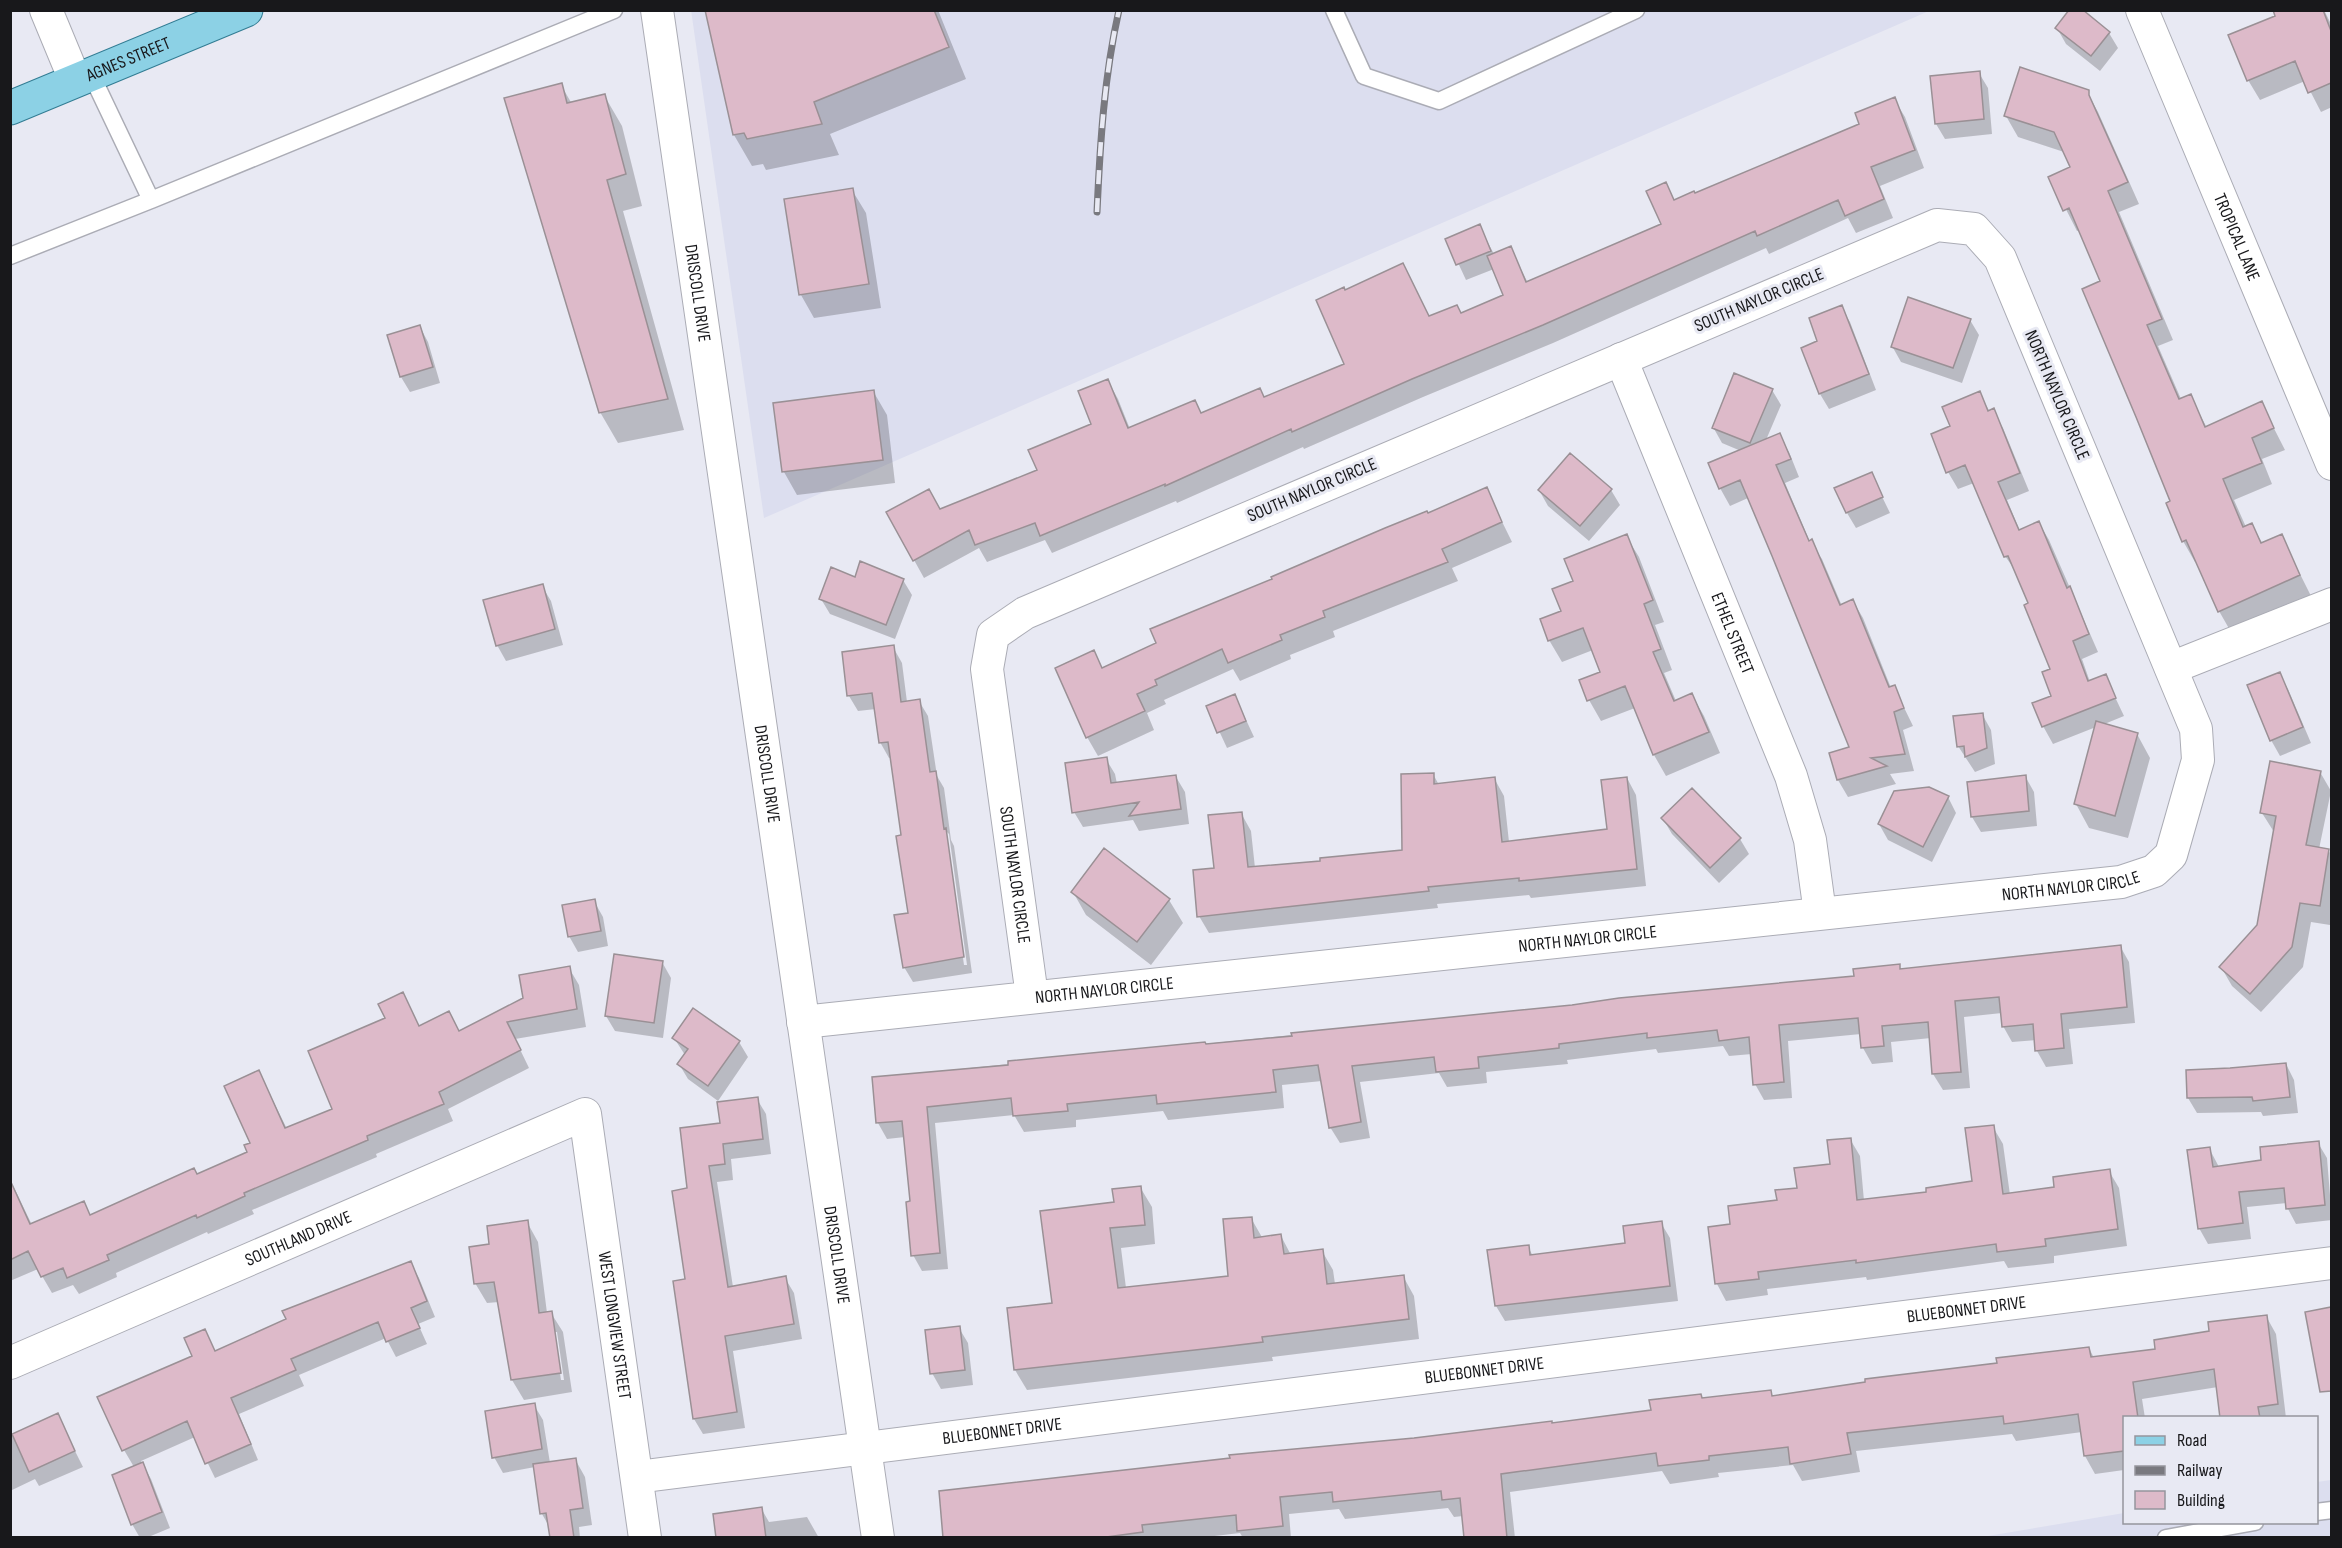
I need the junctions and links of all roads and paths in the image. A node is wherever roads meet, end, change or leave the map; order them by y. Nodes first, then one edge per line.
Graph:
1 (46, 10) edge
2 (246, 10) edge
3 (614, 10) edge
4 (657, 10) edge
5 (1334, 10) edge
6 (1636, 10) edge
7 (2142, 10) edge
8 (83, 77) junction
9 (10, 108) edge
10 (151, 200) junction
11 (1974, 229) joint
12 (10, 256) edge
13 (1621, 359) junction
14 (2331, 464) edge
15 (2331, 604) edge
16 (2171, 668) junction
17 (1820, 913) junction
18 (1032, 996) junction
19 (803, 1022) junction
20 (585, 1114) joint
21 (2331, 1263) edge
22 (10, 1364) edge
23 (865, 1448) junction
24 (637, 1476) junction
25 (2249, 1524) edge
26 (2223, 1533) edge
27 (645, 1538) edge
28 (878, 1538) edge
29 (2166, 1538) edge

1 - 8 street
2 - 8 main road, AGNES STREET
3 - 10 lane
4 - 19 street, DRISCOLL DRIVE
5 - 6 lane
7 - 14 street, TROPICAL LANE
8 - 9 main road, AGNES STREET
8 - 10 lane
10 - 12 lane
11 - 13 street, SOUTH NAYLOR CIRCLE
11 - 16 street, NORTH NAYLOR CIRCLE
13 - 17 street, ETHEL STREET
13 - 18 street, SOUTH NAYLOR CIRCLE
15 - 16 street
16 - 17 street, NORTH NAYLOR CIRCLE
17 - 18 street, NORTH NAYLOR CIRCLE
18 - 19 street, NORTH NAYLOR CIRCLE
19 - 23 street, DRISCOLL DRIVE
20 - 22 street, SOUTHLAND DRIVE
20 - 24 street, WEST LONGVIEW STREET
21 - 23 street, BLUEBONNET DRIVE
23 - 24 street, BLUEBONNET DRIVE
23 - 28 street, DRISCOLL DRIVE
24 - 27 street, WEST LONGVIEW STREET
25 - 26 lane
26 - 29 lane

